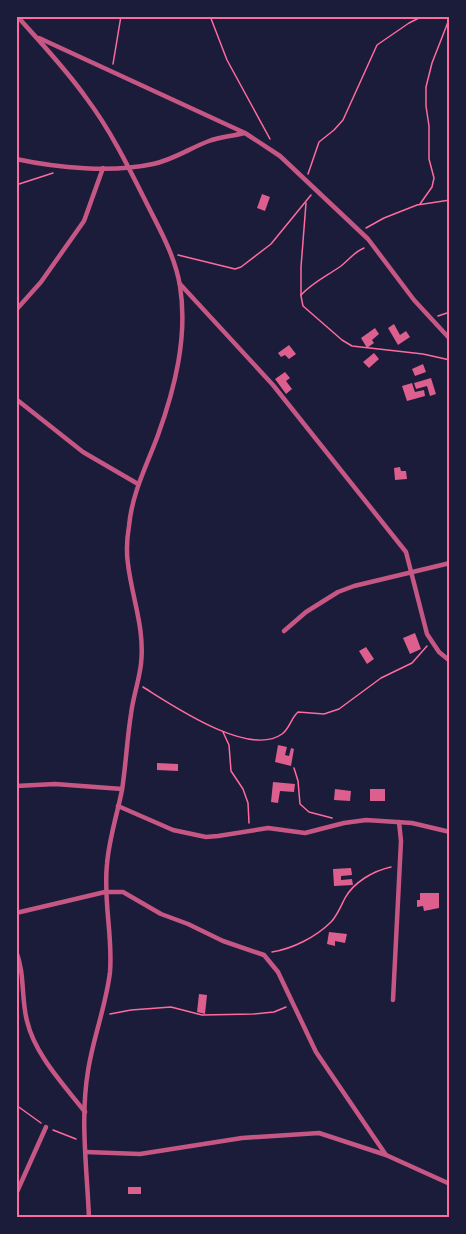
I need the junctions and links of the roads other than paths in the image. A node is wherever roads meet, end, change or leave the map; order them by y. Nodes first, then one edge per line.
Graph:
1 (17, 16) edge
2 (36, 37) junction
3 (245, 133) junction
4 (16, 159) edge
5 (129, 167) junction
6 (103, 168) junction
7 (180, 284) junction
8 (16, 310) edge
9 (450, 339) edge
10 (16, 399) edge
11 (138, 484) junction
12 (450, 563) edge
13 (412, 573) junction
14 (284, 631) dead end
15 (450, 661) edge
16 (16, 786) edge
17 (122, 789) junction
18 (118, 806) junction
19 (399, 822) junction
20 (450, 832) edge
21 (105, 892) junction
22 (16, 913) edge
23 (16, 951) edge
24 (393, 1000) dead end
25 (85, 1112) junction
26 (46, 1127) dead end
27 (86, 1152) junction
28 (386, 1155) junction
29 (450, 1185) edge
30 (16, 1194) edge
31 (89, 1218) edge

1 - 2 street
2 - 3 street
2 - 5 street
3 - 5 street
3 - 9 street
4 - 6 street
5 - 6 street
5 - 7 street
6 - 8 street
7 - 11 street
7 - 13 street
10 - 11 street
11 - 17 street
12 - 13 street
13 - 14 street
13 - 15 street
16 - 17 street
17 - 18 street
18 - 19 street
18 - 21 street
19 - 20 street
19 - 24 street
21 - 22 street
21 - 25 street
21 - 28 street
23 - 25 street
25 - 27 street
26 - 30 street
27 - 28 street
27 - 31 street
28 - 29 street

